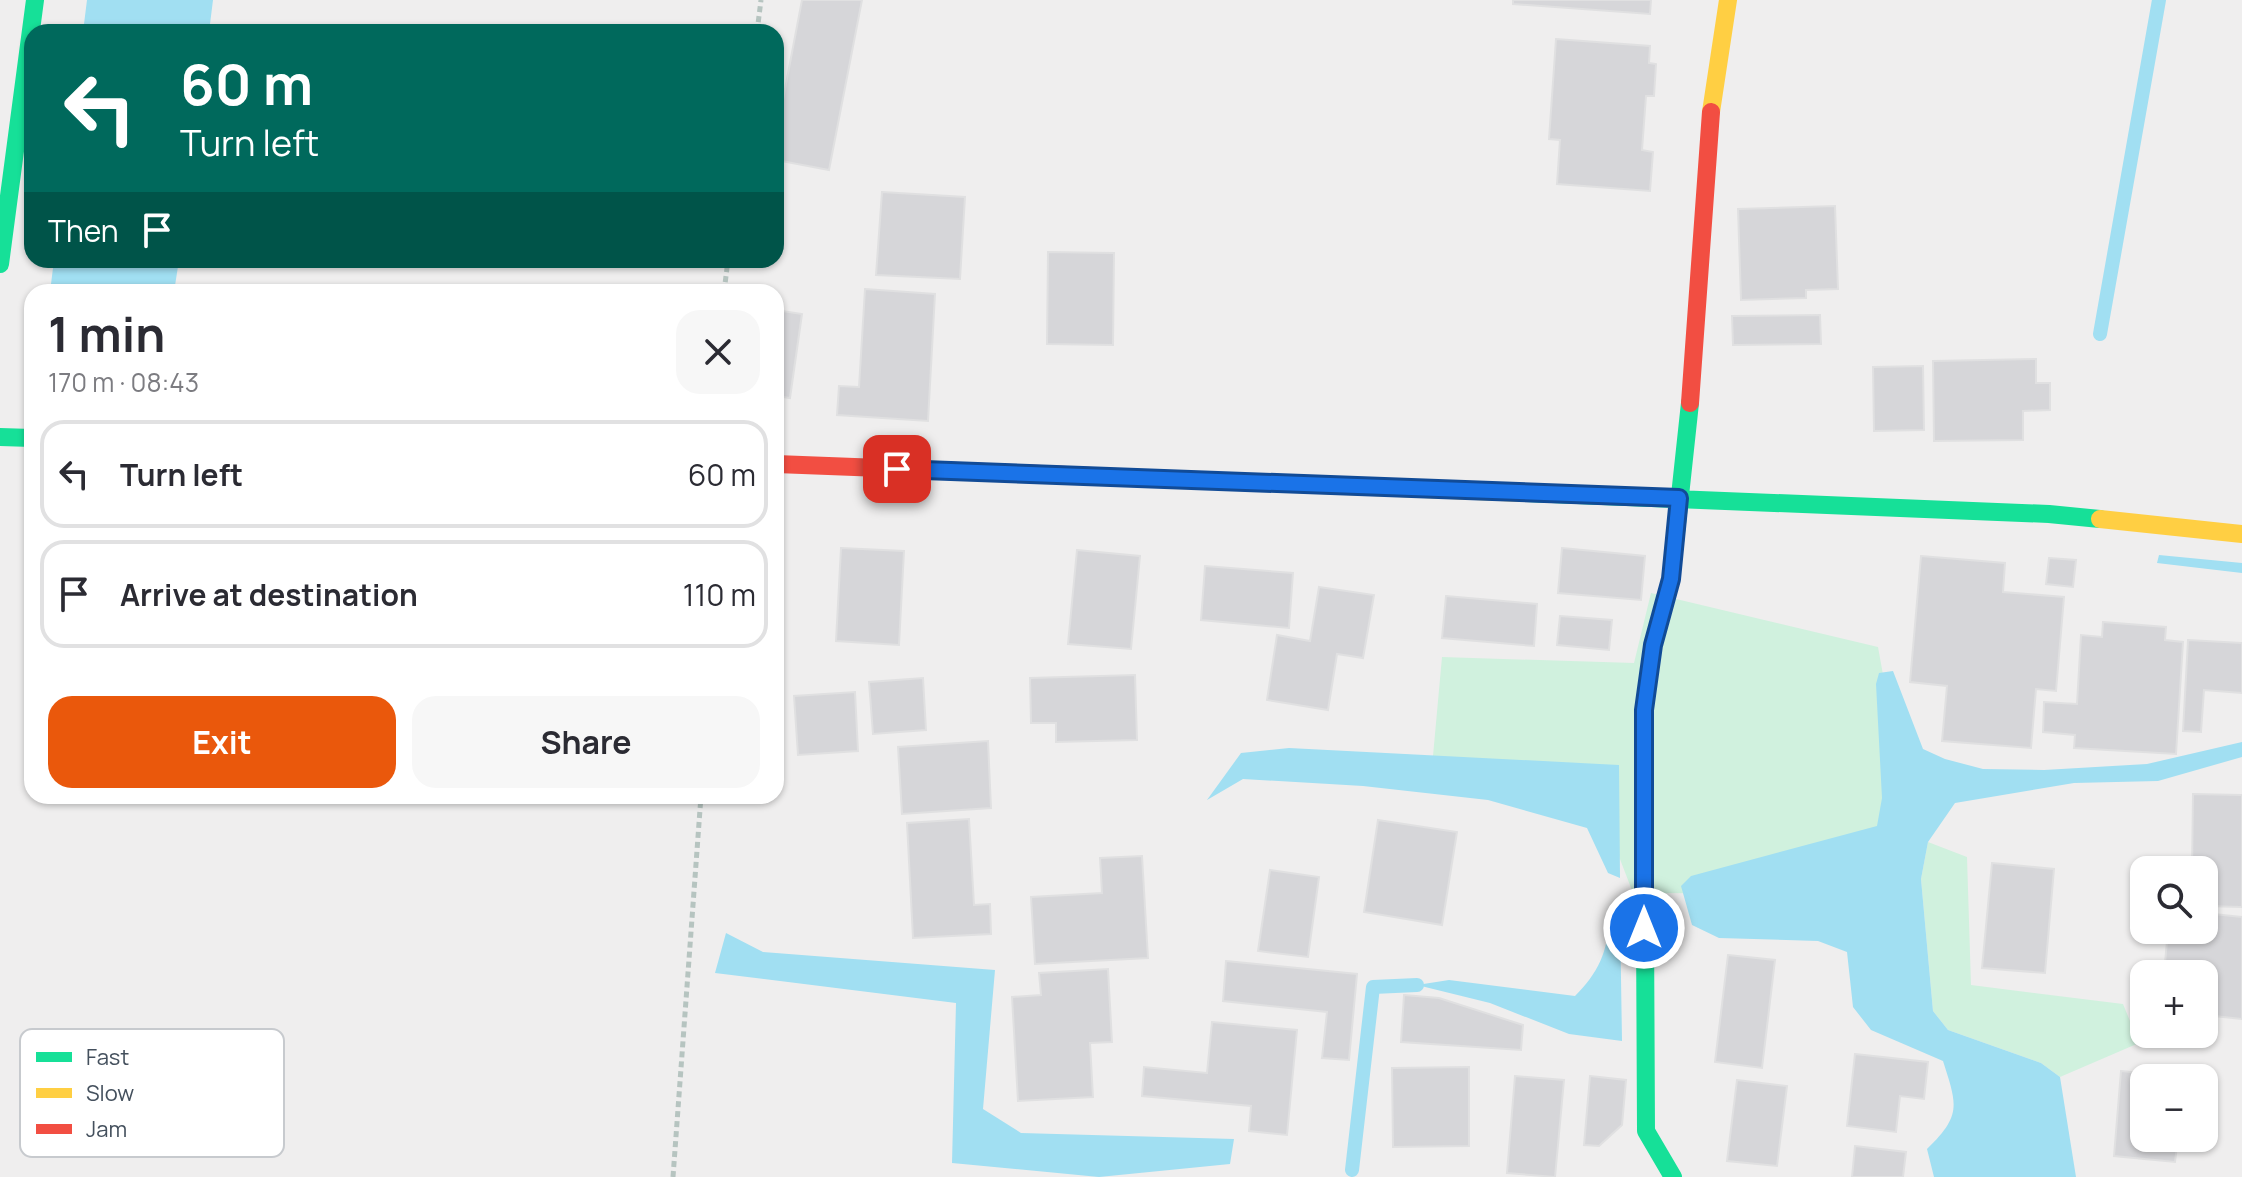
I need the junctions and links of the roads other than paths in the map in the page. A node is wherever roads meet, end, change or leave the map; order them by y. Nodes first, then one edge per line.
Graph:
1 (35, 0) edge
2 (1728, 0) edge
3 (32, 24) edge
4 (24, 83) edge
5 (0, 264) edge
6 (0, 437) edge
7 (24, 438) edge
8 (784, 464) edge
9 (1679, 498) junction
10 (2242, 534) edge
11 (1673, 1177) edge

1 - 3 street
2 - 9 street
4 - 5 street
6 - 7 street
8 - 9 street
9 - 10 street
9 - 11 street

